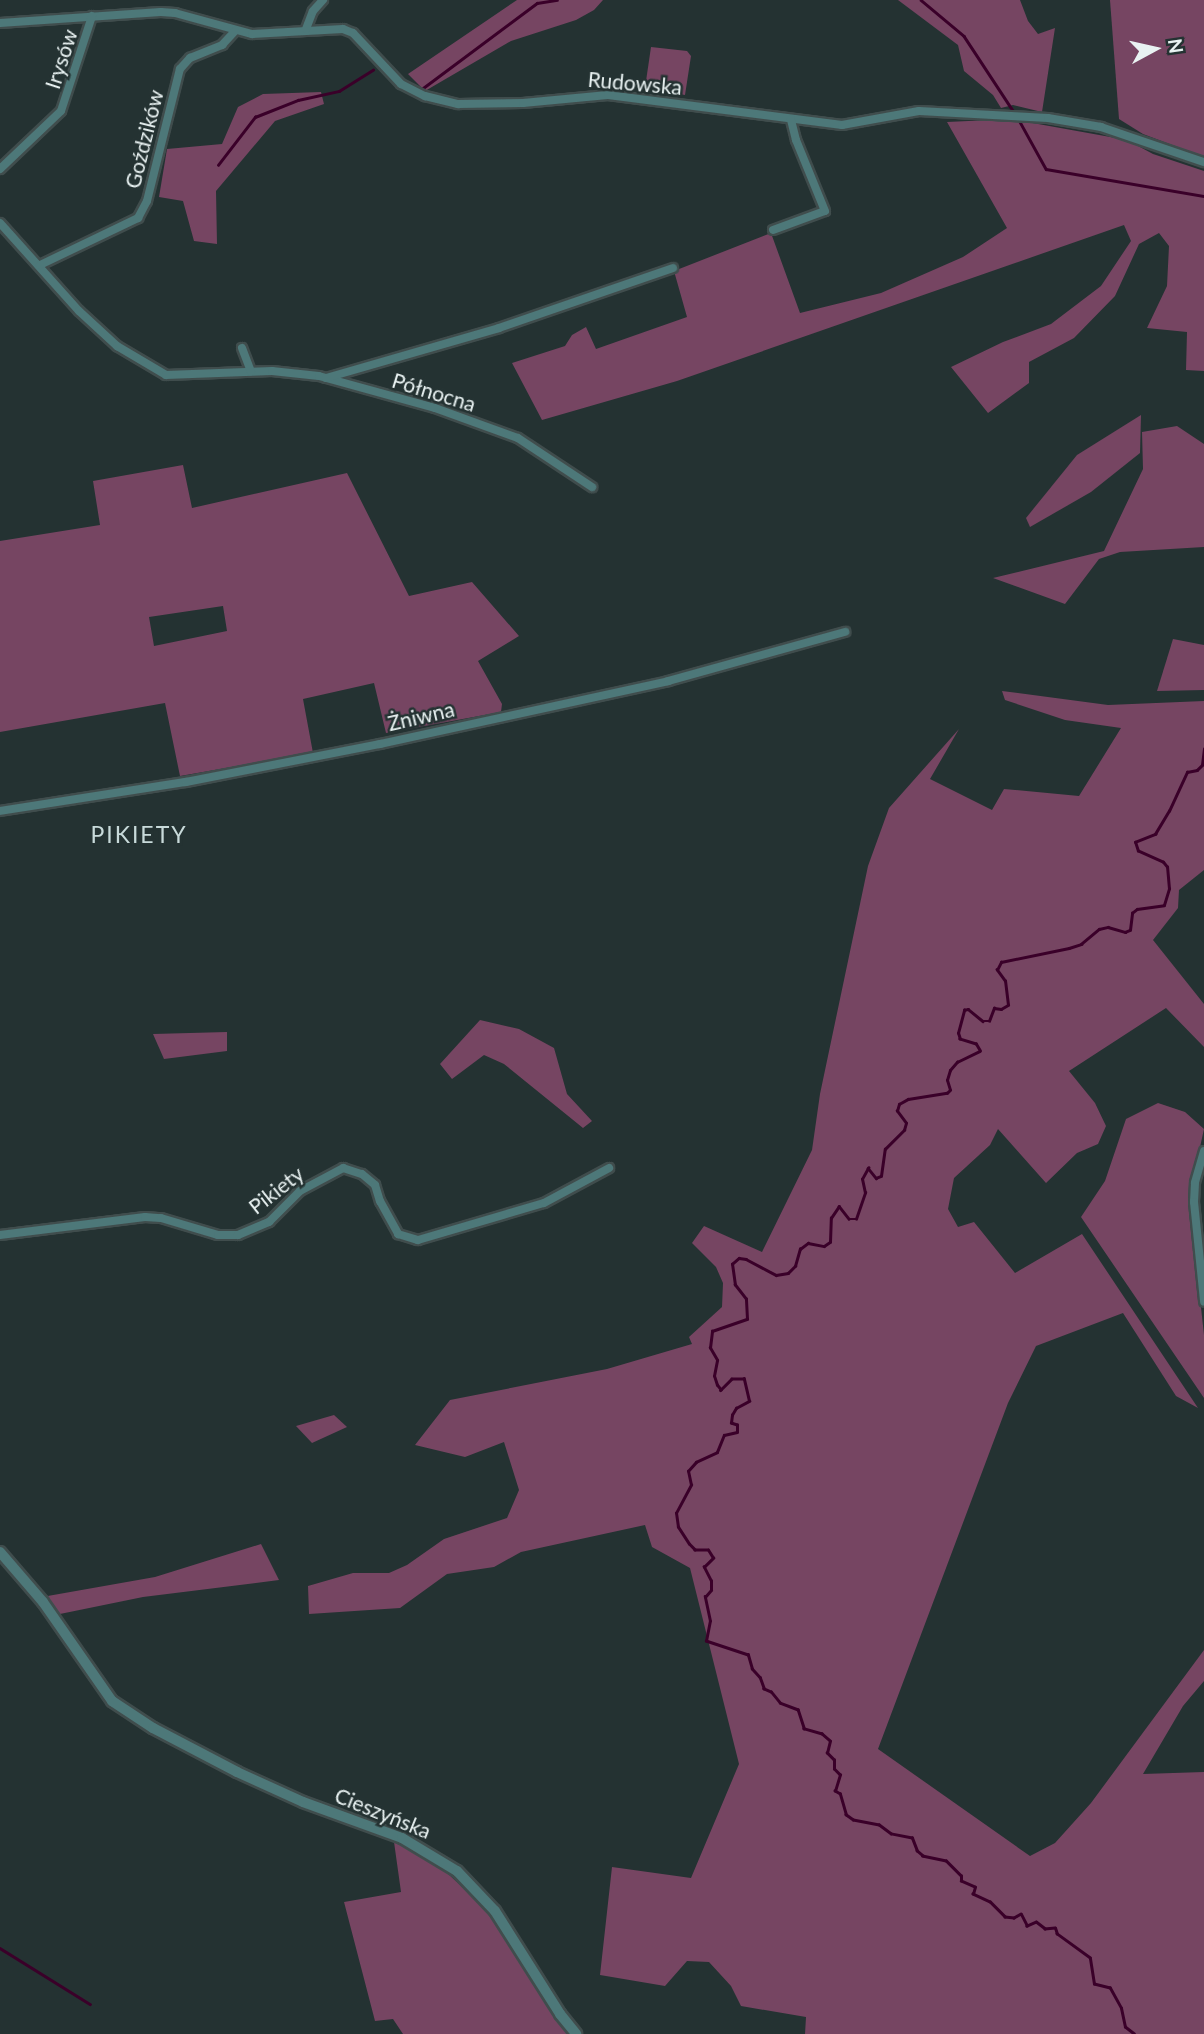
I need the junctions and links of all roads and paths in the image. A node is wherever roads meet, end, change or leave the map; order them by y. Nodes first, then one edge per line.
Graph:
1 (323, 0) edge
2 (92, 16) junction
3 (0, 23) edge
4 (306, 29) junction
5 (234, 32) junction
6 (791, 120) junction
7 (1204, 162) edge
8 (0, 169) edge
9 (0, 223) edge
10 (773, 230) dead end
11 (40, 265) junction
12 (673, 268) dead end
13 (242, 348) dead end
14 (251, 371) junction
15 (326, 378) junction
16 (592, 487) dead end
17 (845, 632) dead end
18 (0, 811) edge
19 (1204, 1152) edge
20 (609, 1168) dead end
21 (0, 1235) edge
22 (1204, 1301) edge
23 (0, 1552) edge
24 (576, 2034) edge

1 - 4 street
2 - 3 street, Rudowska
2 - 5 street, Rudowska
2 - 8 street, Irysów
4 - 5 street, Rudowska
4 - 6 street, Rudowska
5 - 11 street, Goździków
6 - 7 street, Rudowska
6 - 10 street
9 - 11 street, Północna
11 - 14 street, Północna
12 - 15 street
13 - 14 street
14 - 15 street, Północna
15 - 16 street, Północna
17 - 18 street, Żniwna
19 - 22 street
20 - 21 street, Pikiety
23 - 24 street, Cieszyńska

